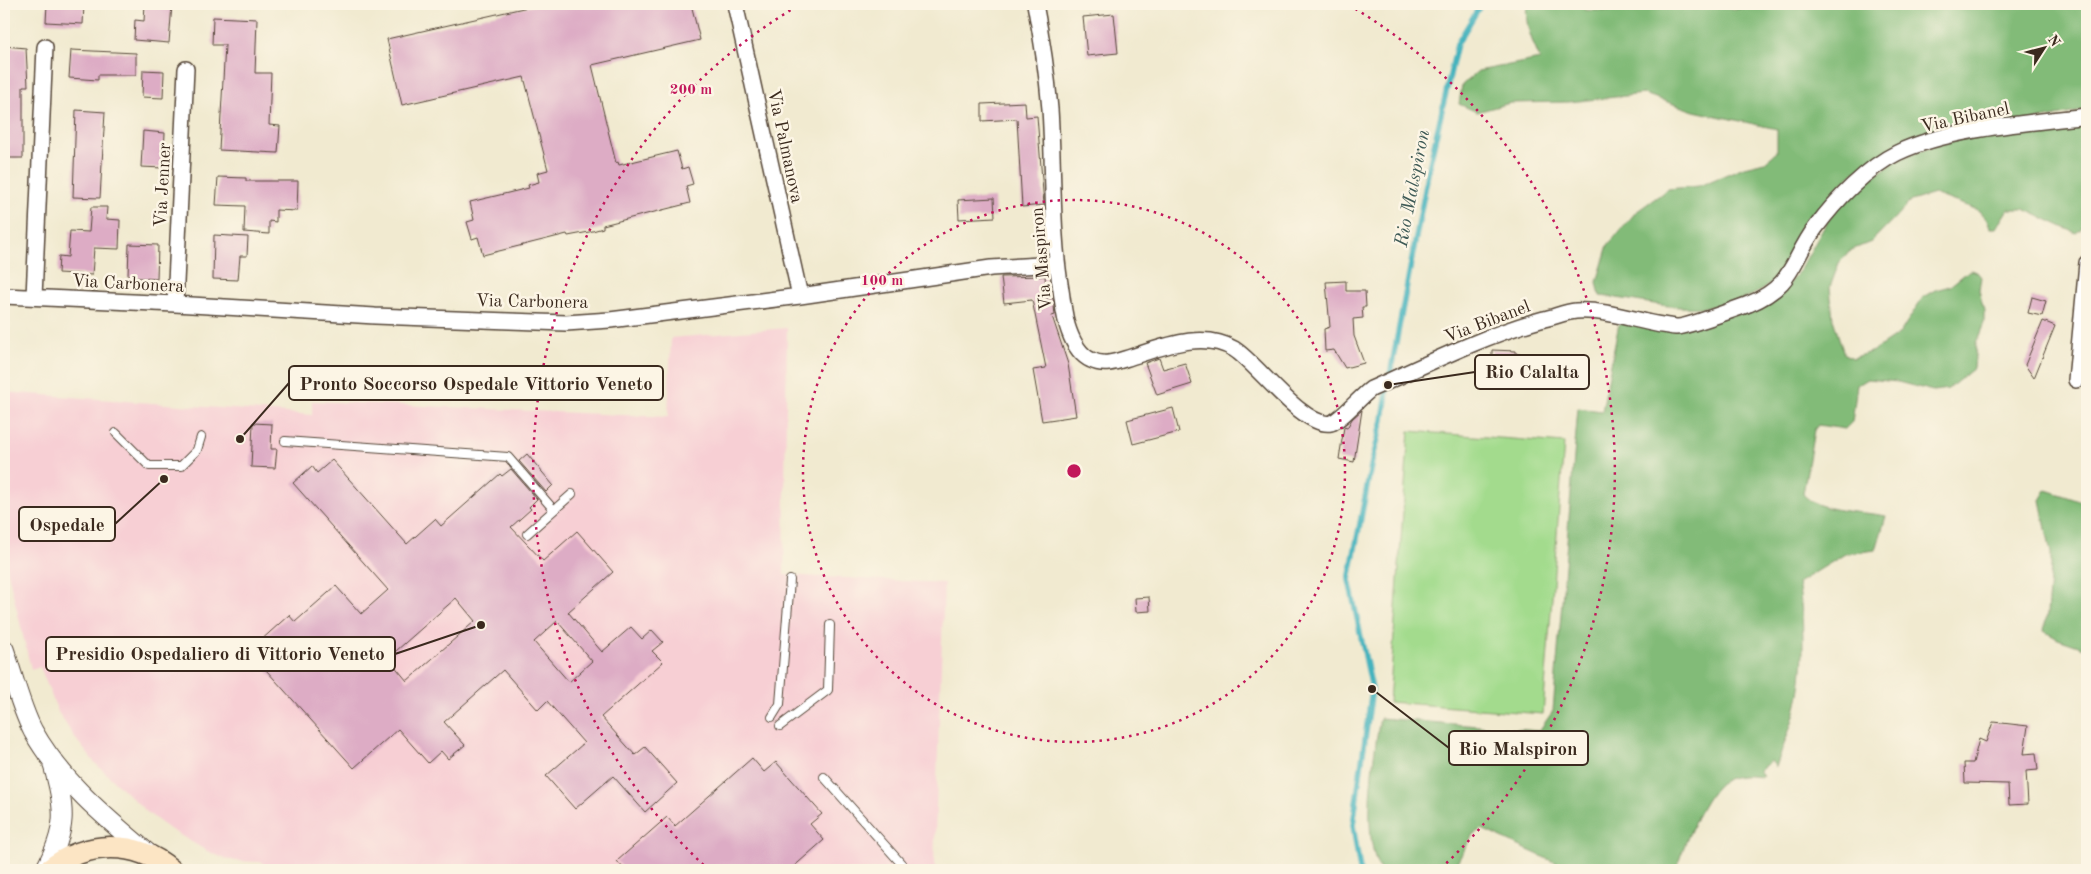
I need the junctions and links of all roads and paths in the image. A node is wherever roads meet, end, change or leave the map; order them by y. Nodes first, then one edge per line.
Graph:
1 (735, 4) edge
2 (1035, 4) edge
3 (45, 46) dead end
4 (186, 69) dead end
5 (2087, 116) edge
6 (2087, 263) edge
7 (1057, 264) junction
8 (4, 296) edge
9 (800, 296) junction
10 (34, 297) junction
11 (175, 304) junction
12 (1423, 366) joint
13 (2076, 380) dead end
14 (116, 433) dead end
15 (201, 437) dead end
16 (285, 441) dead end
17 (572, 494) dead end
18 (554, 510) junction
19 (527, 534) dead end
20 (790, 580) dead end
21 (830, 625) dead end
22 (4, 649) edge
23 (772, 717) dead end
24 (780, 726) dead end
25 (52, 762) junction
26 (824, 777) dead end
27 (150, 856) junction
28 (47, 870) edge
29 (172, 870) edge
30 (907, 870) edge

1 - 9 street, Via Palmanova
2 - 7 street, Via Maspiron
3 - 10 street
4 - 11 street, Via Jenner
5 - 12 street, Via Bibanel
6 - 13 street
7 - 9 street, Via Carbonera
7 - 12 street, Via Maspiron
8 - 10 street, Via Carbonera
9 - 11 street, Via Carbonera
10 - 11 street, Via Carbonera
14 - 15 lane
16 - 18 lane
17 - 18 lane
18 - 19 lane
20 - 23 lane
21 - 24 lane
22 - 25 street
25 - 27 street
25 - 28 street
26 - 30 lane
27 - 28 main road
27 - 29 main road

